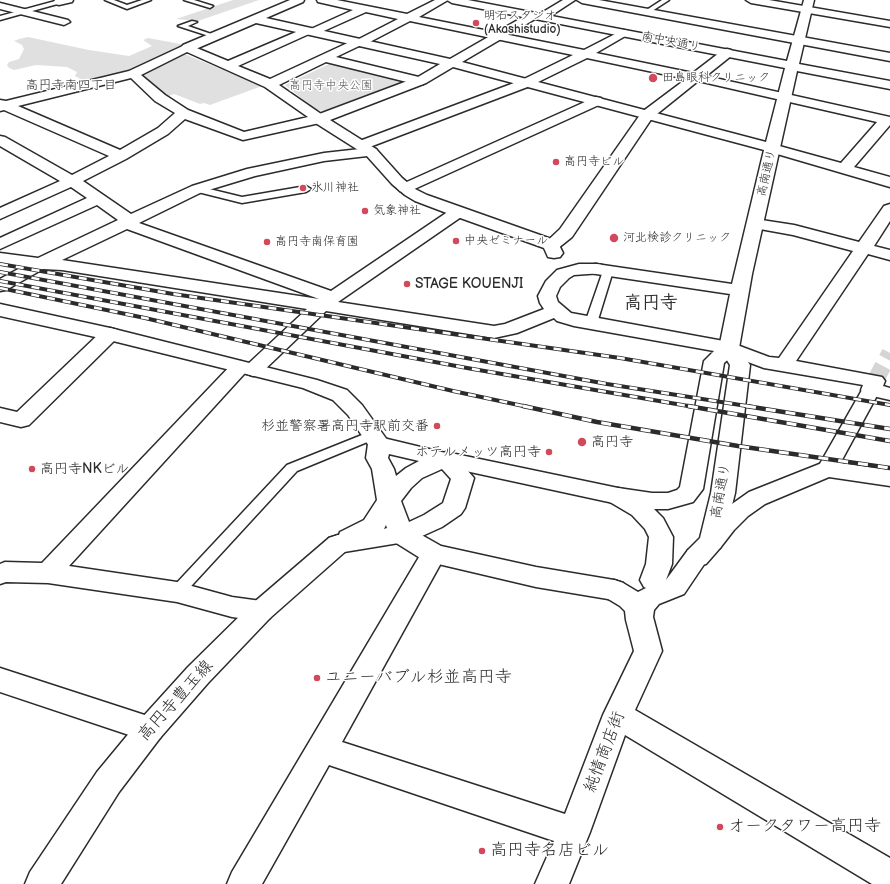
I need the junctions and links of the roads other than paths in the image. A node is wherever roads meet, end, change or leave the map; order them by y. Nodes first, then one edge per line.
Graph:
1 (108, 0) edge
2 (148, 0) edge
3 (187, 0) edge
4 (299, 0) edge
5 (322, 0) edge
6 (443, 0) edge
7 (452, 0) edge
8 (570, 0) edge
9 (582, 0) edge
10 (666, 0) edge
11 (751, 0) edge
12 (64, 1) edge
13 (807, 5) edge
14 (0, 6) edge
15 (210, 6) dead end
16 (364, 9) junction
17 (24, 12) junction
18 (647, 12) junction
19 (538, 16) junction
20 (0, 18) edge
21 (409, 18) junction
22 (254, 19) junction
23 (64, 22) dead end
24 (194, 22) dead end
25 (890, 24) edge
26 (310, 31) junction
27 (623, 33) junction
28 (214, 36) junction
29 (498, 36) junction
30 (799, 40) junction
31 (359, 42) junction
32 (187, 48) junction
33 (727, 53) junction
34 (586, 54) junction
35 (890, 57) edge
36 (324, 58) junction
37 (451, 63) junction
38 (229, 66) junction
39 (792, 66) junction
40 (133, 74) junction
41 (695, 77) junction
42 (419, 81) junction
43 (526, 83) junction
44 (270, 84) junction
45 (890, 85) edge
46 (784, 96) junction
47 (596, 101) junction
48 (2, 106) edge
49 (183, 113) junction
50 (647, 115) junction
51 (319, 119) junction
52 (888, 120) edge
53 (0, 140) edge
54 (772, 148) junction
55 (367, 149) junction
56 (121, 156) junction
57 (845, 168) junction
58 (72, 182) junction
59 (890, 182) edge
60 (306, 188) dead end
61 (405, 188) junction
62 (197, 190) junction
63 (98, 199) junction
64 (890, 210) edge
65 (458, 212) junction
66 (0, 214) edge
67 (129, 223) junction
68 (755, 224) junction
69 (0, 244) edge
70 (864, 248) junction
71 (552, 249) junction
72 (890, 255) edge
73 (0, 258) edge
74 (40, 264) junction
75 (602, 270) junction
76 (552, 285) junction
77 (0, 286) edge
78 (739, 290) junction
79 (327, 301) junction
80 (0, 310) edge
81 (556, 311) junction
82 (591, 324) junction
83 (110, 334) junction
84 (729, 348) junction
85 (784, 365) junction
86 (246, 368) junction
87 (880, 392) edge
88 (0, 415) edge
89 (376, 439) junction
90 (446, 460) junction
91 (828, 469) junction
92 (890, 478) edge
93 (618, 496) junction
94 (389, 500) junction
95 (402, 535) junction
96 (338, 544) junction
97 (704, 549) junction
98 (434, 554) junction
99 (2, 572) edge
100 (48, 573) junction
101 (653, 580) junction
102 (614, 590) junction
103 (177, 592) junction
104 (261, 611) junction
105 (639, 620) junction
106 (0, 680) edge
107 (618, 715) junction
108 (150, 729) junction
109 (322, 749) junction
110 (574, 832) junction
111 (890, 876) edge
112 (42, 884) edge
113 (244, 884) edge
114 (552, 884) edge

1 - 2 lane
3 - 15 lane
4 - 22 street
5 - 16 street
6 - 21 street
7 - 19 street, 南中央通り
8 - 19 street
9 - 18 street
10 - 18 lane
11 - 13 street
12 - 17 lane
13 - 25 street
13 - 30 street, 高南通り
14 - 17 street
16 - 21 street
16 - 26 street
17 - 20 lane
17 - 23 street
18 - 30 street
19 - 27 street, 南中央通り
19 - 29 street
21 - 29 street
21 - 31 street
22 - 26 street
22 - 28 street
24 - 28 lane
26 - 31 street
26 - 38 street
27 - 33 street, 南中央通り
27 - 34 street
28 - 32 street
29 - 34 street
29 - 37 street
30 - 35 street
30 - 39 street, 高南通り
31 - 36 street
31 - 37 street
32 - 38 street
32 - 40 street
33 - 39 street, 南中央通り
33 - 41 street
34 - 41 street
34 - 43 street
36 - 42 street
36 - 44 street
37 - 42 street
37 - 43 street
38 - 44 street
39 - 45 street, 南中央通り
39 - 46 street, 高南通り
40 - 48 street
40 - 49 street
41 - 46 street
41 - 50 street
42 - 51 street
43 - 47 street
43 - 55 street
44 - 51 street
46 - 52 street
46 - 54 street, 高南通り
47 - 50 street
47 - 61 street
48 - 56 street
49 - 51 street
49 - 56 street
50 - 54 street
50 - 71 street
51 - 55 street
52 - 57 street
53 - 58 street
54 - 57 street
54 - 68 street, 高南通り
55 - 61 street
55 - 62 street
56 - 58 street
57 - 59 street
58 - 63 street
58 - 66 street
60 - 62 lane
61 - 65 street
62 - 67 street
63 - 67 street
63 - 69 street
64 - 70 street
65 - 71 street
65 - 79 street
67 - 74 street
67 - 79 street
68 - 70 street
68 - 78 street, 高南通り
70 - 72 street
70 - 85 street
71 - 75 street
71 - 76 street
73 - 74 street
74 - 77 street
74 - 79 street
75 - 76 street
75 - 78 street
75 - 82 lane
76 - 81 street
78 - 84 street, 高南通り
79 - 81 street
79 - 86 street
80 - 83 street
81 - 82 street
82 - 84 street
83 - 86 street
83 - 88 street
84 - 85 street
84 - 93 street, 高南通り
84 - 97 street, 高南通り
85 - 87 street
86 - 89 street
86 - 100 street
87 - 91 street
89 - 90 street, 高南通り
89 - 94 street
89 - 103 lane
90 - 93 street, 高南通り
90 - 94 street, 高円寺豊玉線
90 - 95 street
91 - 92 street
91 - 97 street
93 - 101 street
94 - 95 street
94 - 96 street, 高円寺豊玉線
95 - 96 street
95 - 98 street
96 - 104 street, 高円寺豊玉線
97 - 101 street
97 - 105 street
98 - 102 street
98 - 109 street
99 - 100 street
100 - 103 street
101 - 102 street
102 - 105 street, 純情商店街
103 - 104 street
104 - 108 street, 高円寺豊玉線
105 - 107 street, 純情商店街
106 - 108 street
107 - 110 street, 純情商店街
107 - 111 street
108 - 112 street, 高円寺豊玉線
109 - 110 street
109 - 113 street
110 - 114 street, 純情商店街

